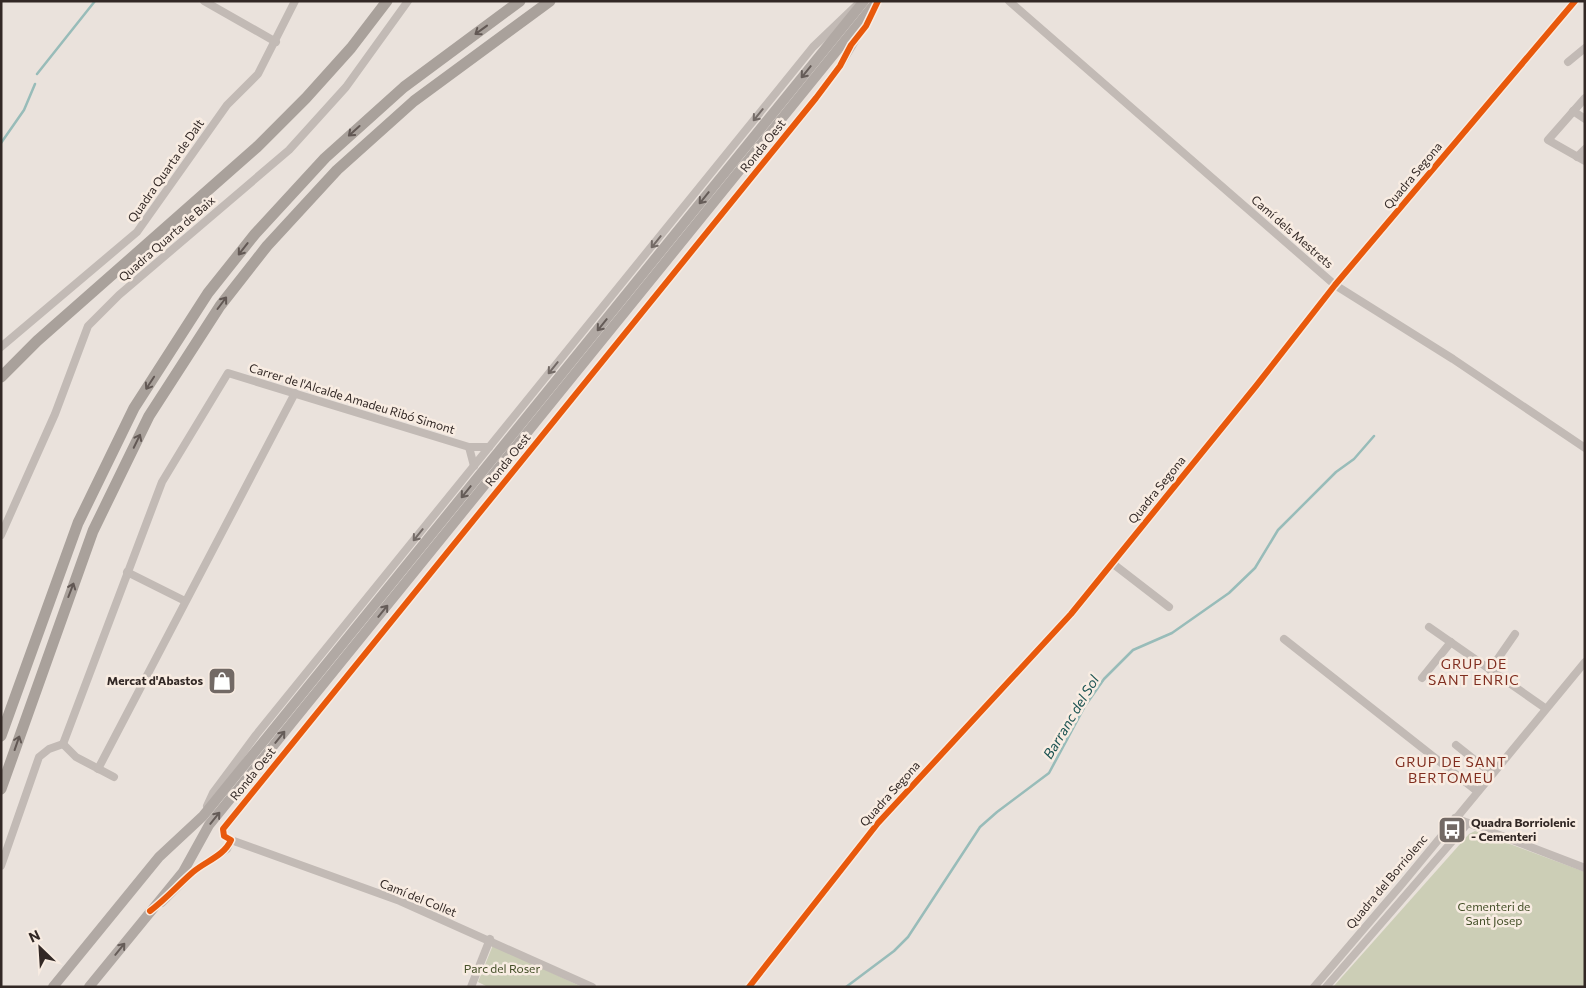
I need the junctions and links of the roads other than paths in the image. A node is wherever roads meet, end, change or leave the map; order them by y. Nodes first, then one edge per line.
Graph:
1 (204, 1) edge
2 (295, 1) edge
3 (386, 1) edge
4 (408, 1) edge
5 (520, 1) edge
6 (550, 1) edge
7 (862, 1) edge
8 (877, 1) edge
9 (1009, 1) edge
10 (1575, 1) edge
11 (276, 42) junction
12 (1585, 48) edge
13 (1568, 62) dead end
14 (1585, 98) edge
15 (1573, 111) junction
16 (1585, 119) edge
17 (1585, 149) edge
18 (1581, 159) edge
19 (1335, 285) junction
20 (1, 347) edge
21 (1, 377) edge
22 (295, 393) junction
23 (490, 446) junction
24 (469, 447) junction
25 (1585, 448) edge
26 (474, 466) junction
27 (1, 535) edge
28 (1112, 563) junction
29 (127, 572) junction
30 (185, 601) junction
31 (1169, 607) dead end
32 (1429, 627) dead end
33 (1516, 634) dead end
34 (1284, 639) dead end
35 (1451, 642) junction
36 (1585, 662) edge
37 (1490, 670) junction
38 (1422, 678) dead end
39 (1545, 708) junction
40 (1, 736) edge
41 (63, 744) junction
42 (1456, 745) dead end
43 (98, 769) junction
44 (1492, 773) junction
45 (114, 777) dead end
46 (1, 789) edge
47 (1477, 791) junction
48 (203, 816) junction
49 (1455, 818) junction
50 (1468, 823) junction
51 (231, 840) junction
52 (1, 866) edge
53 (1585, 868) edge
54 (150, 912) junction
55 (490, 939) junction
56 (472, 985) edge
57 (53, 987) edge
58 (89, 987) edge
59 (480, 987) edge
60 (592, 987) edge
61 (749, 987) edge
62 (1314, 987) edge
63 (1326, 987) edge

1 - 11 street
2 - 11 street, Quadra Quarta de Dalt
3 - 21 highway
4 - 27 street, Quadra Quarta de Baix
5 -> 40 highway
46 -> 6 highway
7 -> 23 street, Ronda Oest
7 -> 48 main road, Ronda Oest
8 - 51 street, Ronda Oest
54 -> 8 main road, Ronda Oest
9 - 19 street, Camí dels Mestrets
10 - 19 street, Quadra Segona
11 - 20 street, Quadra Quarta de Dalt
12 - 13 street
14 - 15 street
15 - 16 street
15 - 18 street
17 - 18 street
19 - 25 street, Camí dels Mestrets
19 - 28 street, Quadra Segona
22 - 24 street, Carrer de l'Alcalde Amadeu Ribó Simont
22 - 29 street, Carrer de l'Alcalde Amadeu Ribó Simont
22 - 30 street
23 - 24 street, Carrer de l'Alcalde Amadeu Ribó Simont
23 - 26 street, Ronda Oest
24 - 26 street
26 -> 48 street, Ronda Oest
28 - 31 street
28 - 61 street, Quadra Segona
29 - 30 street
29 - 41 street
30 - 43 street
32 - 35 street
33 - 37 street
34 - 47 street
35 - 37 street
35 - 38 street
36 - 39 street, Quadra del Borriolenc
37 - 39 street
39 - 44 street, Quadra del Borriolenc
41 - 43 street
41 - 52 street
42 - 44 street
43 - 45 street
44 - 47 street, Quadra del Borriolenc
47 - 49 street, Quadra del Borriolenc
48 - 57 main road, Ronda Oest
49 - 50 street
49 - 62 street, Quadra del Borriolenc
50 - 53 street
50 - 63 street
51 - 54 street, Ronda Oest
51 - 55 street, Camí del Collet
58 -> 54 main road, Ronda Oest
55 - 56 street
55 - 60 street, Camí del Collet
56 - 59 street

